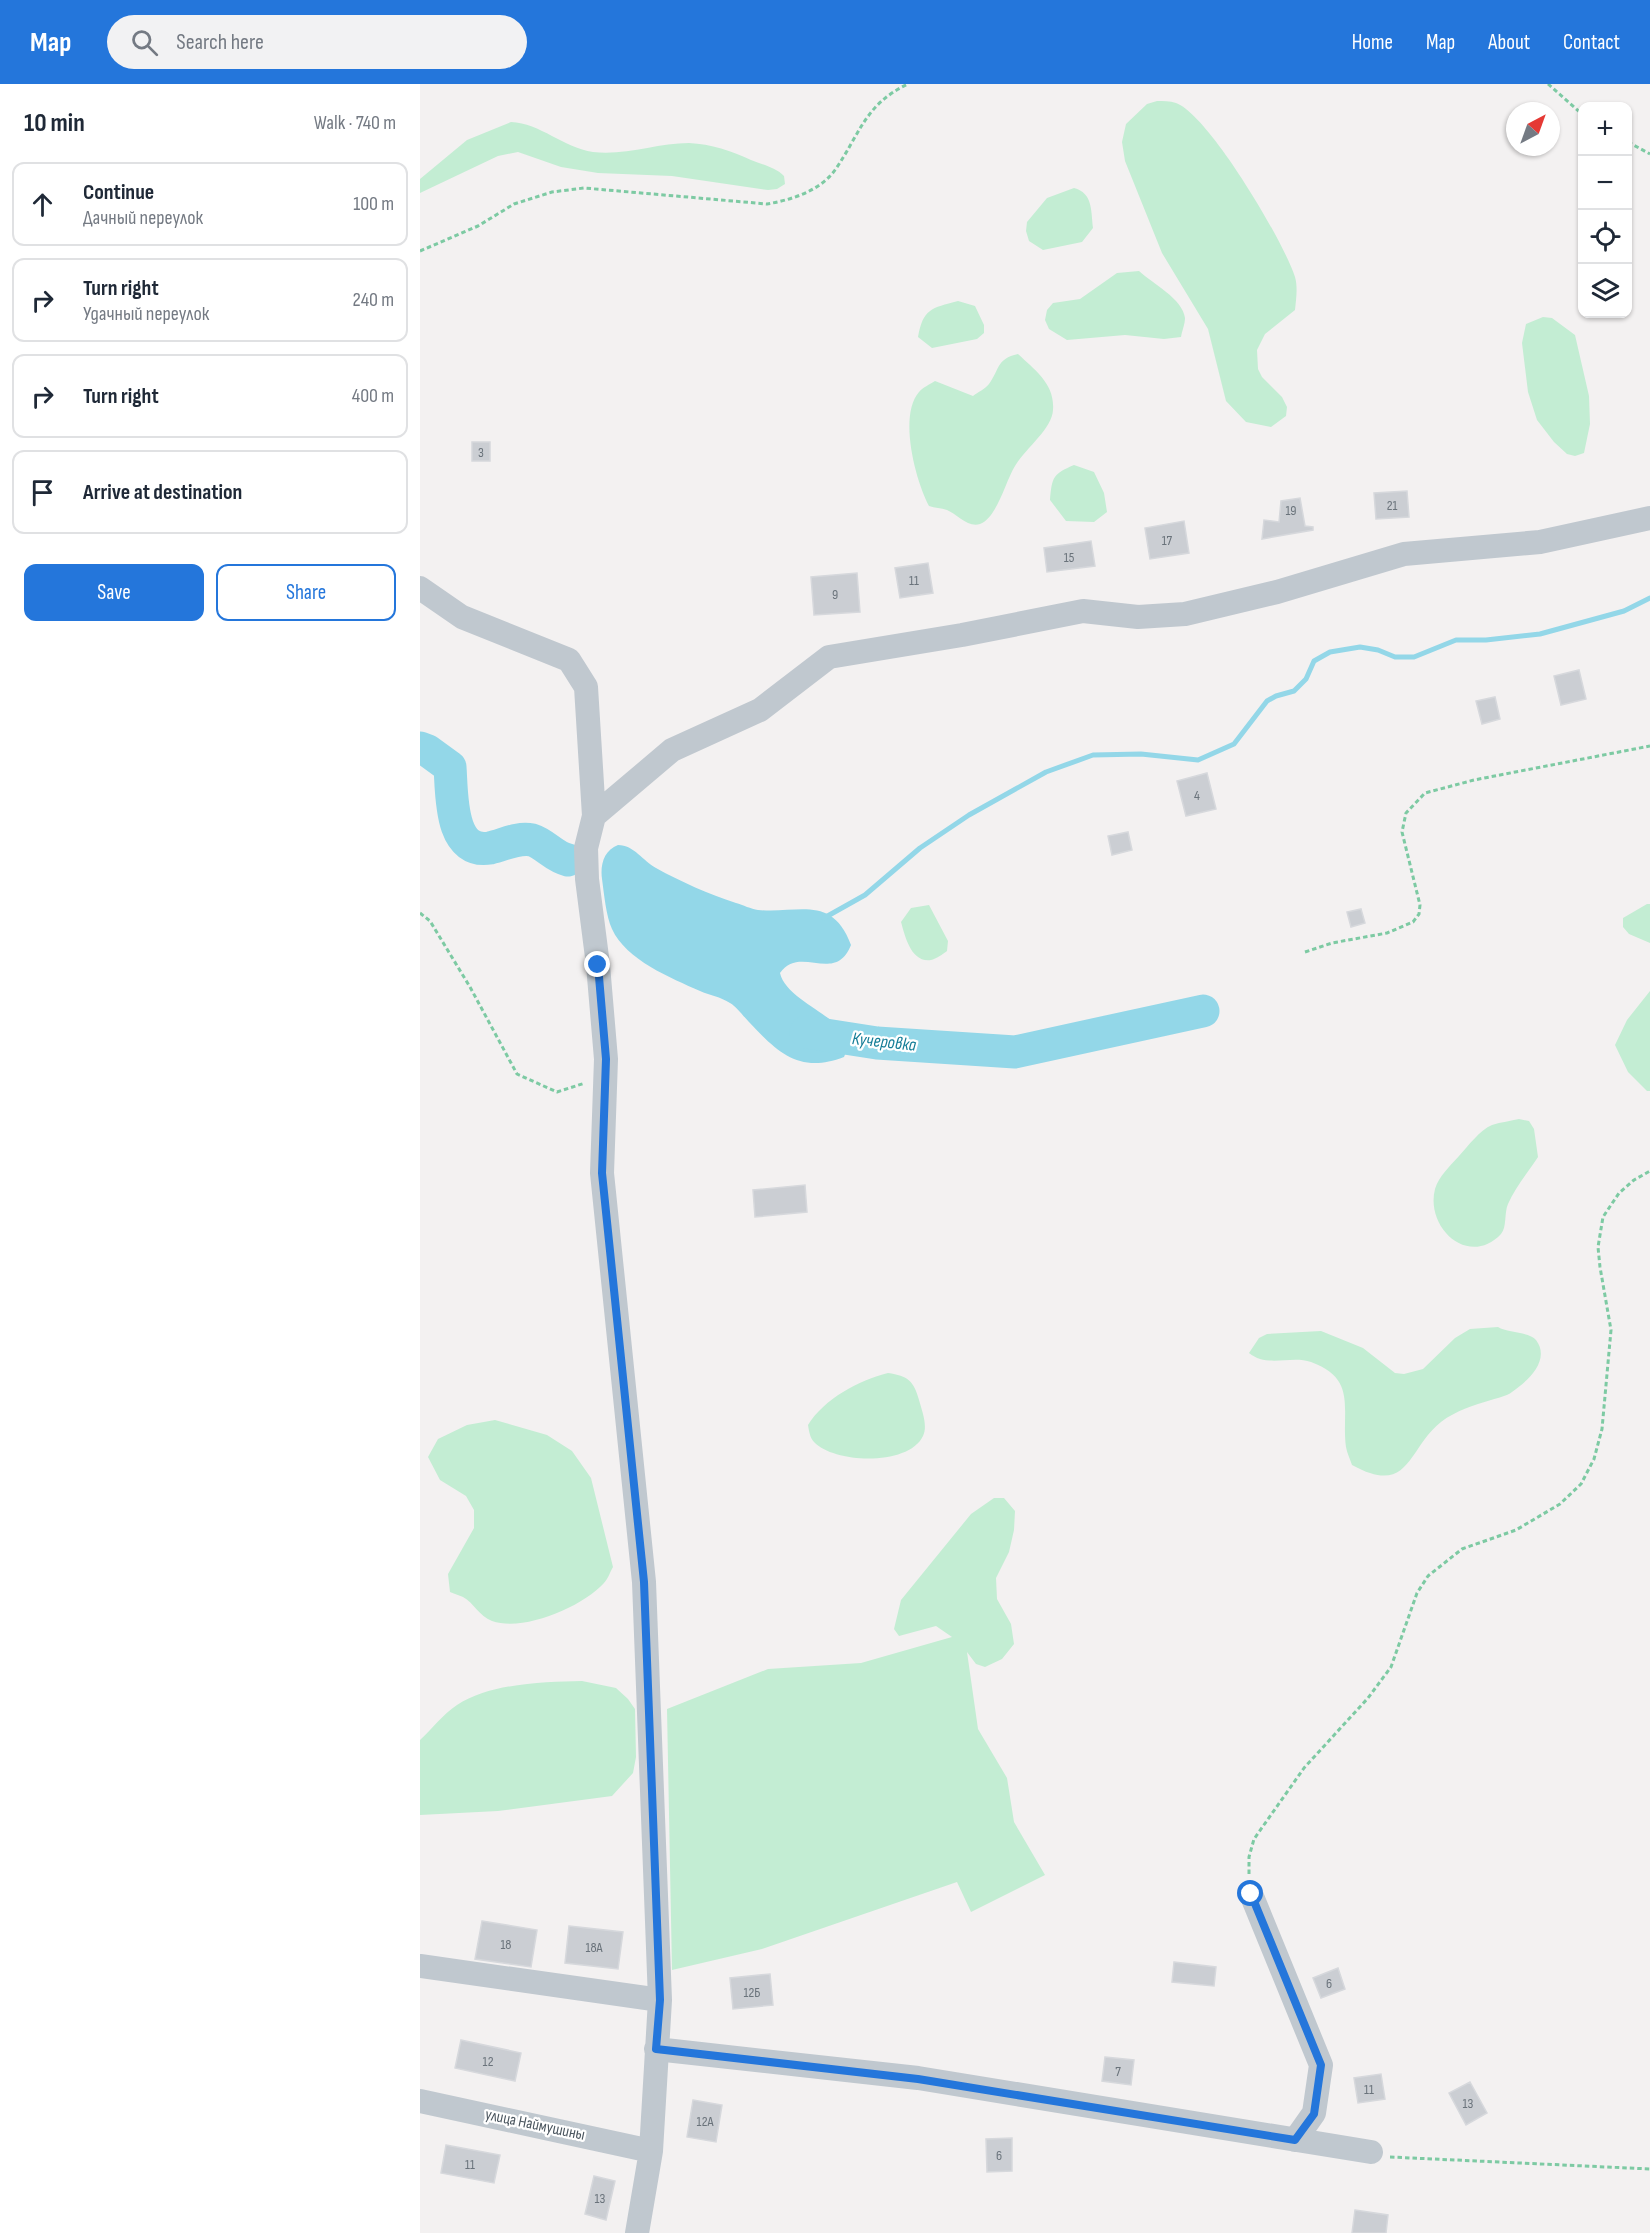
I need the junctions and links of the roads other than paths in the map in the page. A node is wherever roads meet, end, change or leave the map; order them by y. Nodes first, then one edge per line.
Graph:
1 (1650, 518) edge
2 (420, 588) edge
3 (594, 816) junction
4 (1251, 1894) road end
5 (420, 1966) edge
6 (660, 2000) junction
7 (656, 2049) junction
8 (420, 2102) edge
9 (1295, 2140) junction
10 (651, 2151) junction
11 (1371, 2152) road end
12 (637, 2233) edge

1 - 3 street
2 - 3 street
3 - 6 street
4 - 9 street
5 - 6 street
6 - 7 street
7 - 9 street
7 - 10 street
8 - 10 street, улица Наймушины
9 - 11 street
10 - 12 street

